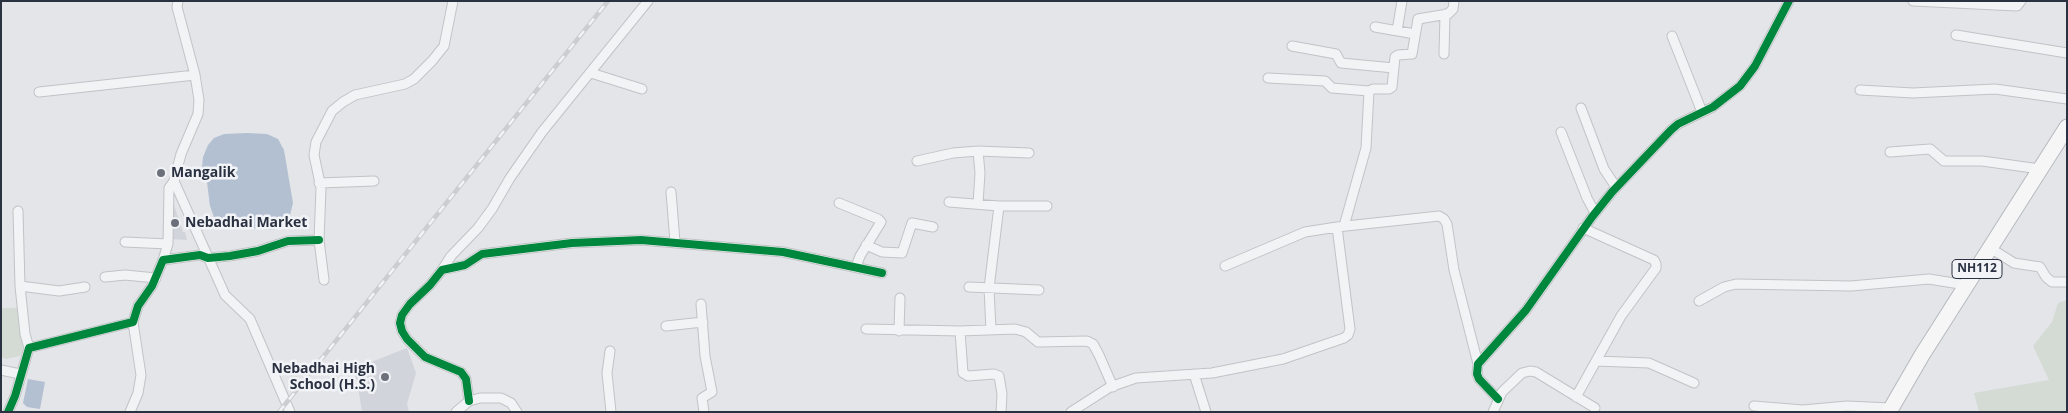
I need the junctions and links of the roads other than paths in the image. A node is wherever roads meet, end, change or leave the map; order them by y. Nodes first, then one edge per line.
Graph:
1 (178, 1) edge
2 (453, 1) edge
3 (648, 1) edge
4 (1402, 1) edge
5 (1454, 1) edge
6 (1789, 1) edge
7 (1913, 1) edge
8 (2021, 1) edge
9 (1940, 2) edge
10 (1445, 14) junction
11 (1375, 27) dead end
12 (1397, 31) junction
13 (1415, 34) junction
14 (1956, 35) dead end
15 (1672, 36) dead end
16 (1292, 46) dead end
17 (2067, 53) edge
18 (1444, 54) dead end
19 (1394, 68) junction
20 (591, 73) junction
21 (195, 75) junction
22 (1268, 78) dead end
23 (642, 89) dead end
24 (1860, 90) dead end
25 (1370, 91) junction
26 (39, 92) dead end
27 (2067, 99) edge
28 (1581, 108) dead end
29 (1702, 112) junction
30 (2067, 127) edge
31 (1561, 132) dead end
32 (978, 151) junction
33 (1029, 152) dead end
34 (1890, 152) dead end
35 (917, 160) dead end
36 (2040, 169) junction
37 (174, 181) junction
38 (374, 181) dead end
39 (319, 183) junction
40 (1616, 187) junction
41 (671, 192) dead end
42 (948, 202) dead end
43 (839, 203) dead end
44 (978, 204) junction
45 (999, 206) junction
46 (1047, 206) dead end
47 (18, 211) dead end
48 (1595, 213) junction
49 (933, 226) dead end
50 (1340, 227) junction
51 (1583, 228) junction
52 (319, 240) junction
53 (124, 242) dead end
54 (675, 242) junction
55 (168, 244) junction
56 (866, 246) junction
57 (1990, 248) junction
58 (208, 258) junction
59 (163, 260) junction
60 (1224, 266) dead end
61 (856, 267) junction
62 (442, 270) junction
63 (882, 273) dead end
64 (105, 277) dead end
65 (156, 278) junction
66 (324, 280) dead end
67 (2067, 282) edge
68 (1966, 285) junction
69 (20, 286) junction
70 (85, 287) dead end
71 (970, 287) dead end
72 (989, 288) junction
73 (1038, 290) dead end
74 (900, 298) dead end
75 (1699, 301) dead end
76 (701, 304) dead end
77 (133, 322) junction
78 (703, 322) junction
79 (666, 326) dead end
80 (866, 329) dead end
81 (991, 330) junction
82 (899, 331) junction
83 (960, 331) junction
84 (29, 348) junction
85 (610, 352) dead end
86 (1596, 361) junction
87 (1478, 364) junction
88 (1, 370) edge
89 (20, 374) junction
90 (1194, 374) junction
91 (1694, 383) dead end
92 (1112, 386) junction
93 (1576, 397) junction
94 (1498, 399) junction
95 (469, 400) junction
96 (1754, 406) dead end
97 (1084, 408) edge
98 (1595, 408) dead end
99 (1, 409) edge
100 (1890, 410) edge
101 (6, 412) edge
102 (130, 412) edge
103 (290, 412) edge
104 (456, 412) edge
105 (517, 412) edge
106 (611, 412) edge
107 (704, 412) edge
108 (1001, 412) edge
109 (1070, 412) edge
110 (1206, 412) edge
111 (1493, 412) edge

1 - 21 street
2 - 39 street
3 - 20 street
4 - 12 street
5 - 10 street
6 - 29 street
7 - 9 street
8 - 9 street
10 - 13 street
10 - 18 street
11 - 12 street
12 - 13 street
13 - 19 street
14 - 17 street
15 - 29 street
16 - 19 street
19 - 25 street
20 - 23 street
20 - 62 street
21 - 26 street
21 - 37 street
22 - 25 street
24 - 27 street
25 - 50 street
28 - 40 street
29 - 40 street
30 - 36 highway, NH112
31 - 48 street
32 - 33 street
32 - 35 street
32 - 44 street
34 - 36 street
36 - 57 highway, NH112
37 - 55 street
37 - 58 street
38 - 39 street
39 - 52 street
40 - 48 street
41 - 54 street
42 - 44 street
43 - 56 street
44 - 45 street
45 - 46 street
45 - 72 street
47 - 69 street
48 - 51 street
49 - 56 street
50 - 60 street
50 - 87 street
50 - 90 street
51 - 86 street
51 - 87 street
52 - 58 street
52 - 66 street
53 - 55 street
54 - 61 street
54 - 62 street
55 - 59 street
56 - 61 street
57 - 67 street
57 - 68 highway, NH112
58 - 59 street
58 - 103 street
59 - 65 street
61 - 63 street
62 - 95 street
64 - 65 street
65 - 77 street
68 - 75 street
68 - 100 highway, NH112
69 - 70 street
69 - 84 street
71 - 72 street
72 - 73 street
72 - 81 street
74 - 82 street
76 - 78 street
77 - 84 street
77 - 102 street
78 - 79 street
78 - 107 street
80 - 82 street
81 - 83 street
81 - 92 street
82 - 83 street
83 - 108 street
84 - 89 street
85 - 106 street
86 - 91 street
86 - 93 street
87 - 94 street
88 - 89 street
89 - 101 street
90 - 92 street
90 - 110 street
92 - 97 street
93 - 94 street
93 - 98 street
94 - 111 street
95 - 104 street
95 - 105 street
96 - 100 street
97 - 109 street
99 - 101 street

